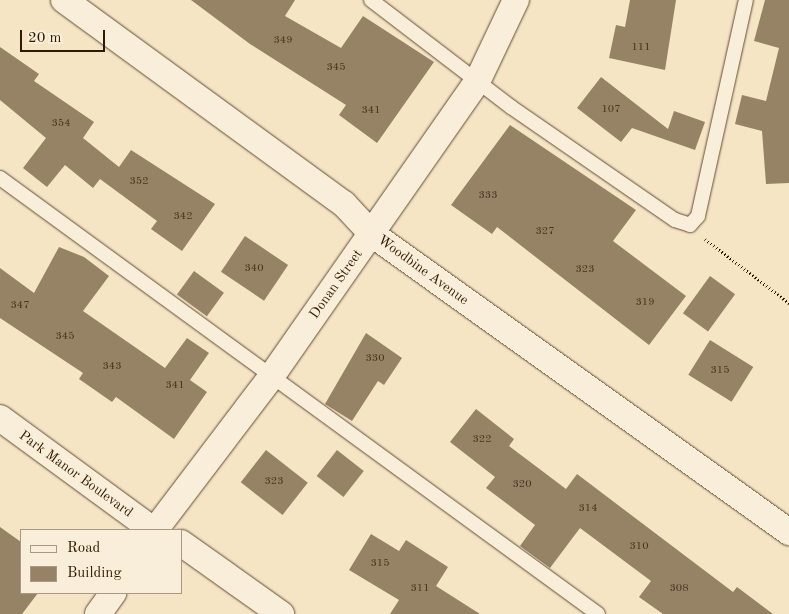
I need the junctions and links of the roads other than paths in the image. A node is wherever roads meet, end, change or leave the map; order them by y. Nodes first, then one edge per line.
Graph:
1 (64, 0) edge
2 (371, 0) edge
3 (516, 0) edge
4 (746, 0) edge
5 (477, 82) junction
6 (0, 178) edge
7 (372, 234) junction
8 (271, 376) junction
9 (0, 418) edge
10 (153, 529) edge
11 (155, 529) edge
12 (789, 532) edge
13 (182, 544) edge
14 (112, 594) edge
15 (98, 614) edge
16 (281, 614) edge
17 (598, 614) edge

1 - 7 street, Woodbine Avenue
2 - 5 lane
3 - 5 street, Donan Street
4 - 5 lane
5 - 7 street, Donan Street
6 - 8 lane
7 - 8 street, Donan Street
7 - 12 street, Woodbine Avenue
8 - 11 street, Donan Street
8 - 17 lane
9 - 10 street, Park Manor Boulevard
13 - 16 street
14 - 15 street

